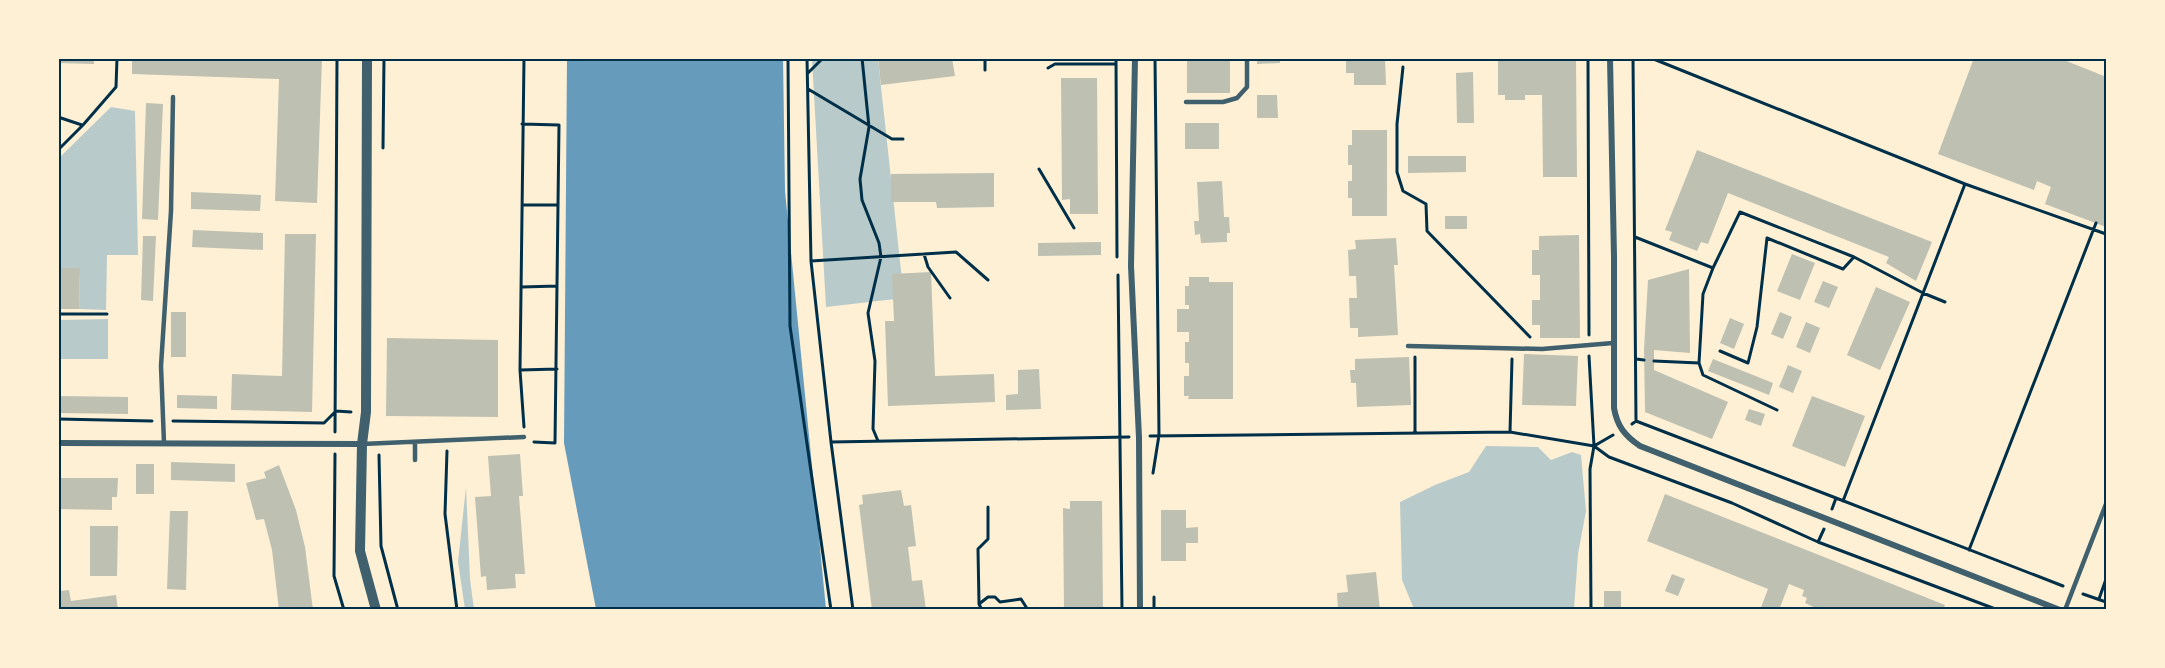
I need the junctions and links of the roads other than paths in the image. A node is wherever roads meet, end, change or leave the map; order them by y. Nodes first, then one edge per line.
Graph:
1 (368, 58) edge
2 (1135, 58) edge
3 (1247, 58) edge
4 (1610, 58) edge
5 (173, 97) dead end
6 (1186, 102) dead end
7 (1612, 343) junction
8 (1408, 346) dead end
9 (525, 440) road end
10 (415, 442) junction
11 (58, 443) edge
12 (164, 443) junction
13 (362, 444) junction
14 (415, 460) dead end
15 (2106, 504) edge
16 (376, 609) edge
17 (1140, 609) edge
18 (2060, 609) edge
19 (2065, 609) edge

1 - 13 street
2 - 17 street
3 - 6 lane
4 - 7 street
5 - 12 lane
7 - 8 lane
7 - 18 street
9 - 10 lane
10 - 13 lane
10 - 14 lane
11 - 12 street
12 - 13 street
13 - 16 street
15 - 19 lane

